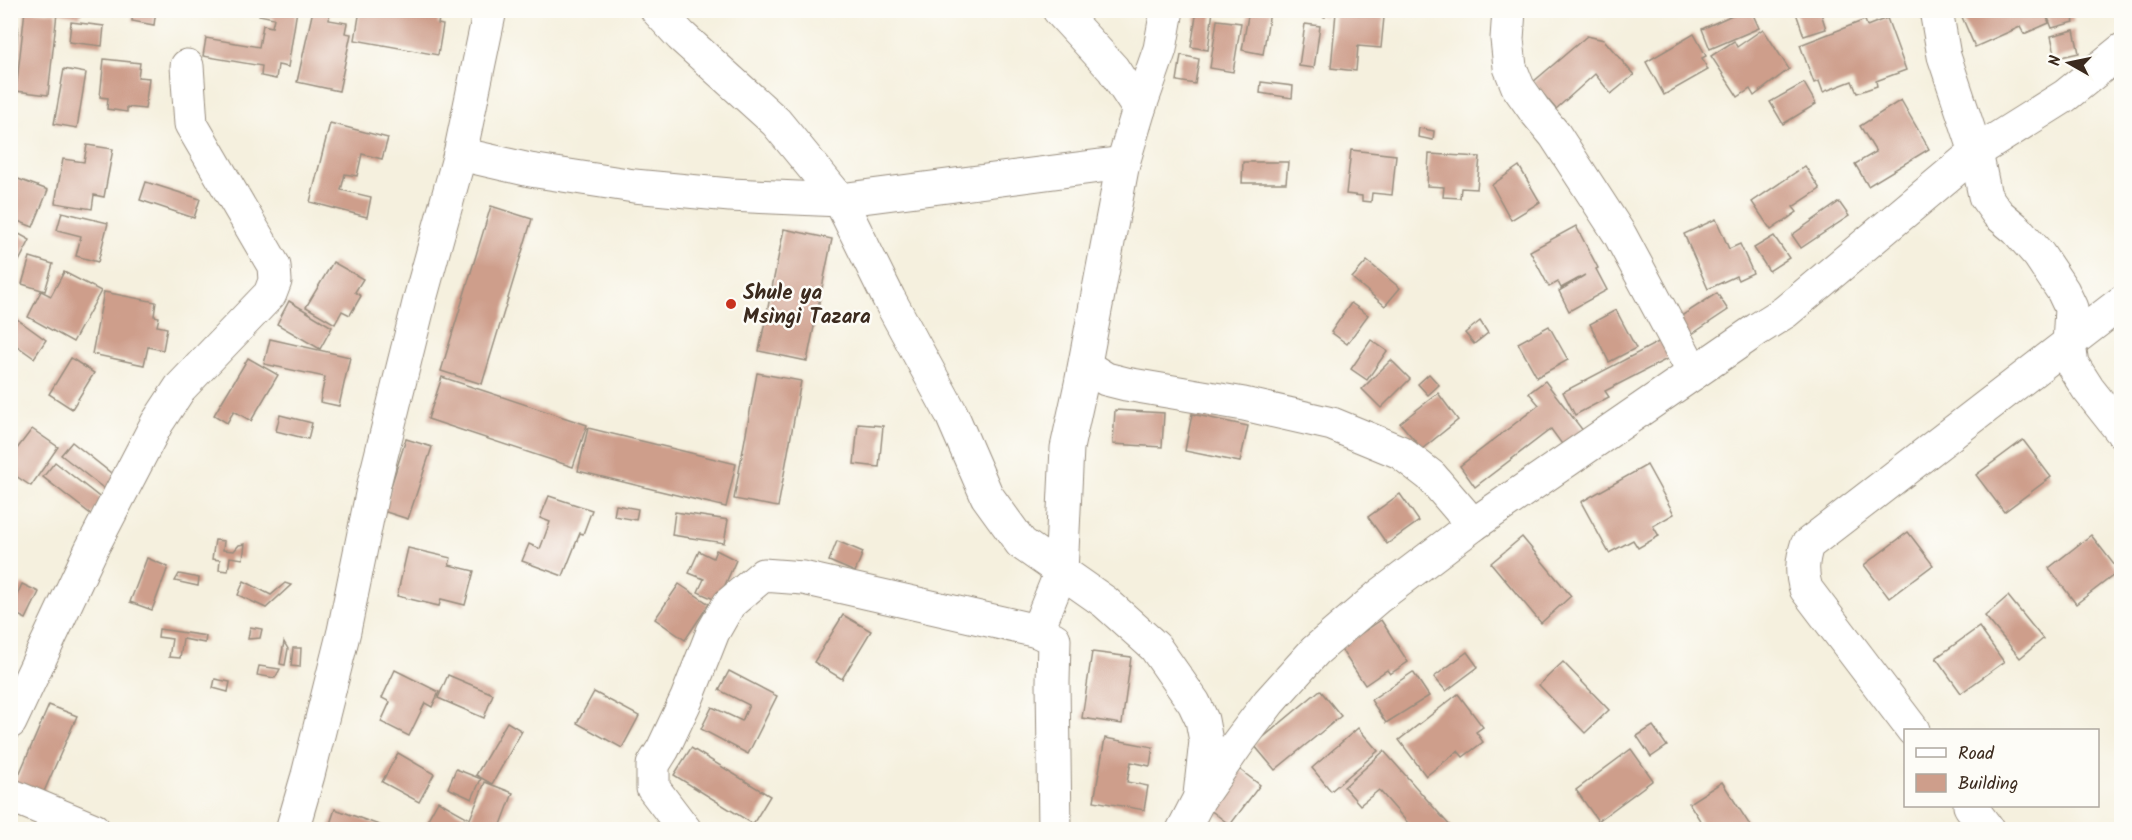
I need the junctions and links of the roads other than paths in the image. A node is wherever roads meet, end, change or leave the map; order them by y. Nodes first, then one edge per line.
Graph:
1 (490, 10) edge
2 (657, 10) edge
3 (1059, 10) edge
4 (1167, 10) edge
5 (1509, 10) edge
6 (1936, 10) edge
7 (2121, 50) edge
8 (187, 66) dead end
9 (1139, 109) junction
10 (1976, 152) junction
11 (460, 154) junction
12 (1123, 163) junction
13 (840, 200) junction
14 (2121, 302) edge
15 (2069, 345) junction
16 (1085, 366) junction
17 (1694, 373) junction
18 (2121, 432) edge
19 (1473, 525) junction
20 (1061, 572) junction
21 (1037, 631) junction
22 (10, 722) edge
23 (1912, 729) edge
24 (10, 795) edge
25 (1199, 799) junction
26 (1971, 807) edge
27 (94, 830) edge
28 (292, 830) edge
29 (685, 830) edge
30 (1055, 830) edge
31 (1183, 830) edge
32 (1989, 830) edge

1 - 11 street
2 - 13 street
3 - 9 street
4 - 9 street
5 - 17 street
6 - 10 street
7 - 10 street
8 - 22 street
9 - 12 street
10 - 15 street
10 - 17 street
11 - 13 street
11 - 28 street
12 - 13 street
12 - 16 street
13 - 20 street
14 - 15 street
15 - 18 street
15 - 23 street
16 - 19 street
16 - 20 street
17 - 19 street
19 - 25 street
20 - 21 street
20 - 25 street
21 - 29 street
21 - 30 street
24 - 27 street
25 - 31 street
26 - 32 street

